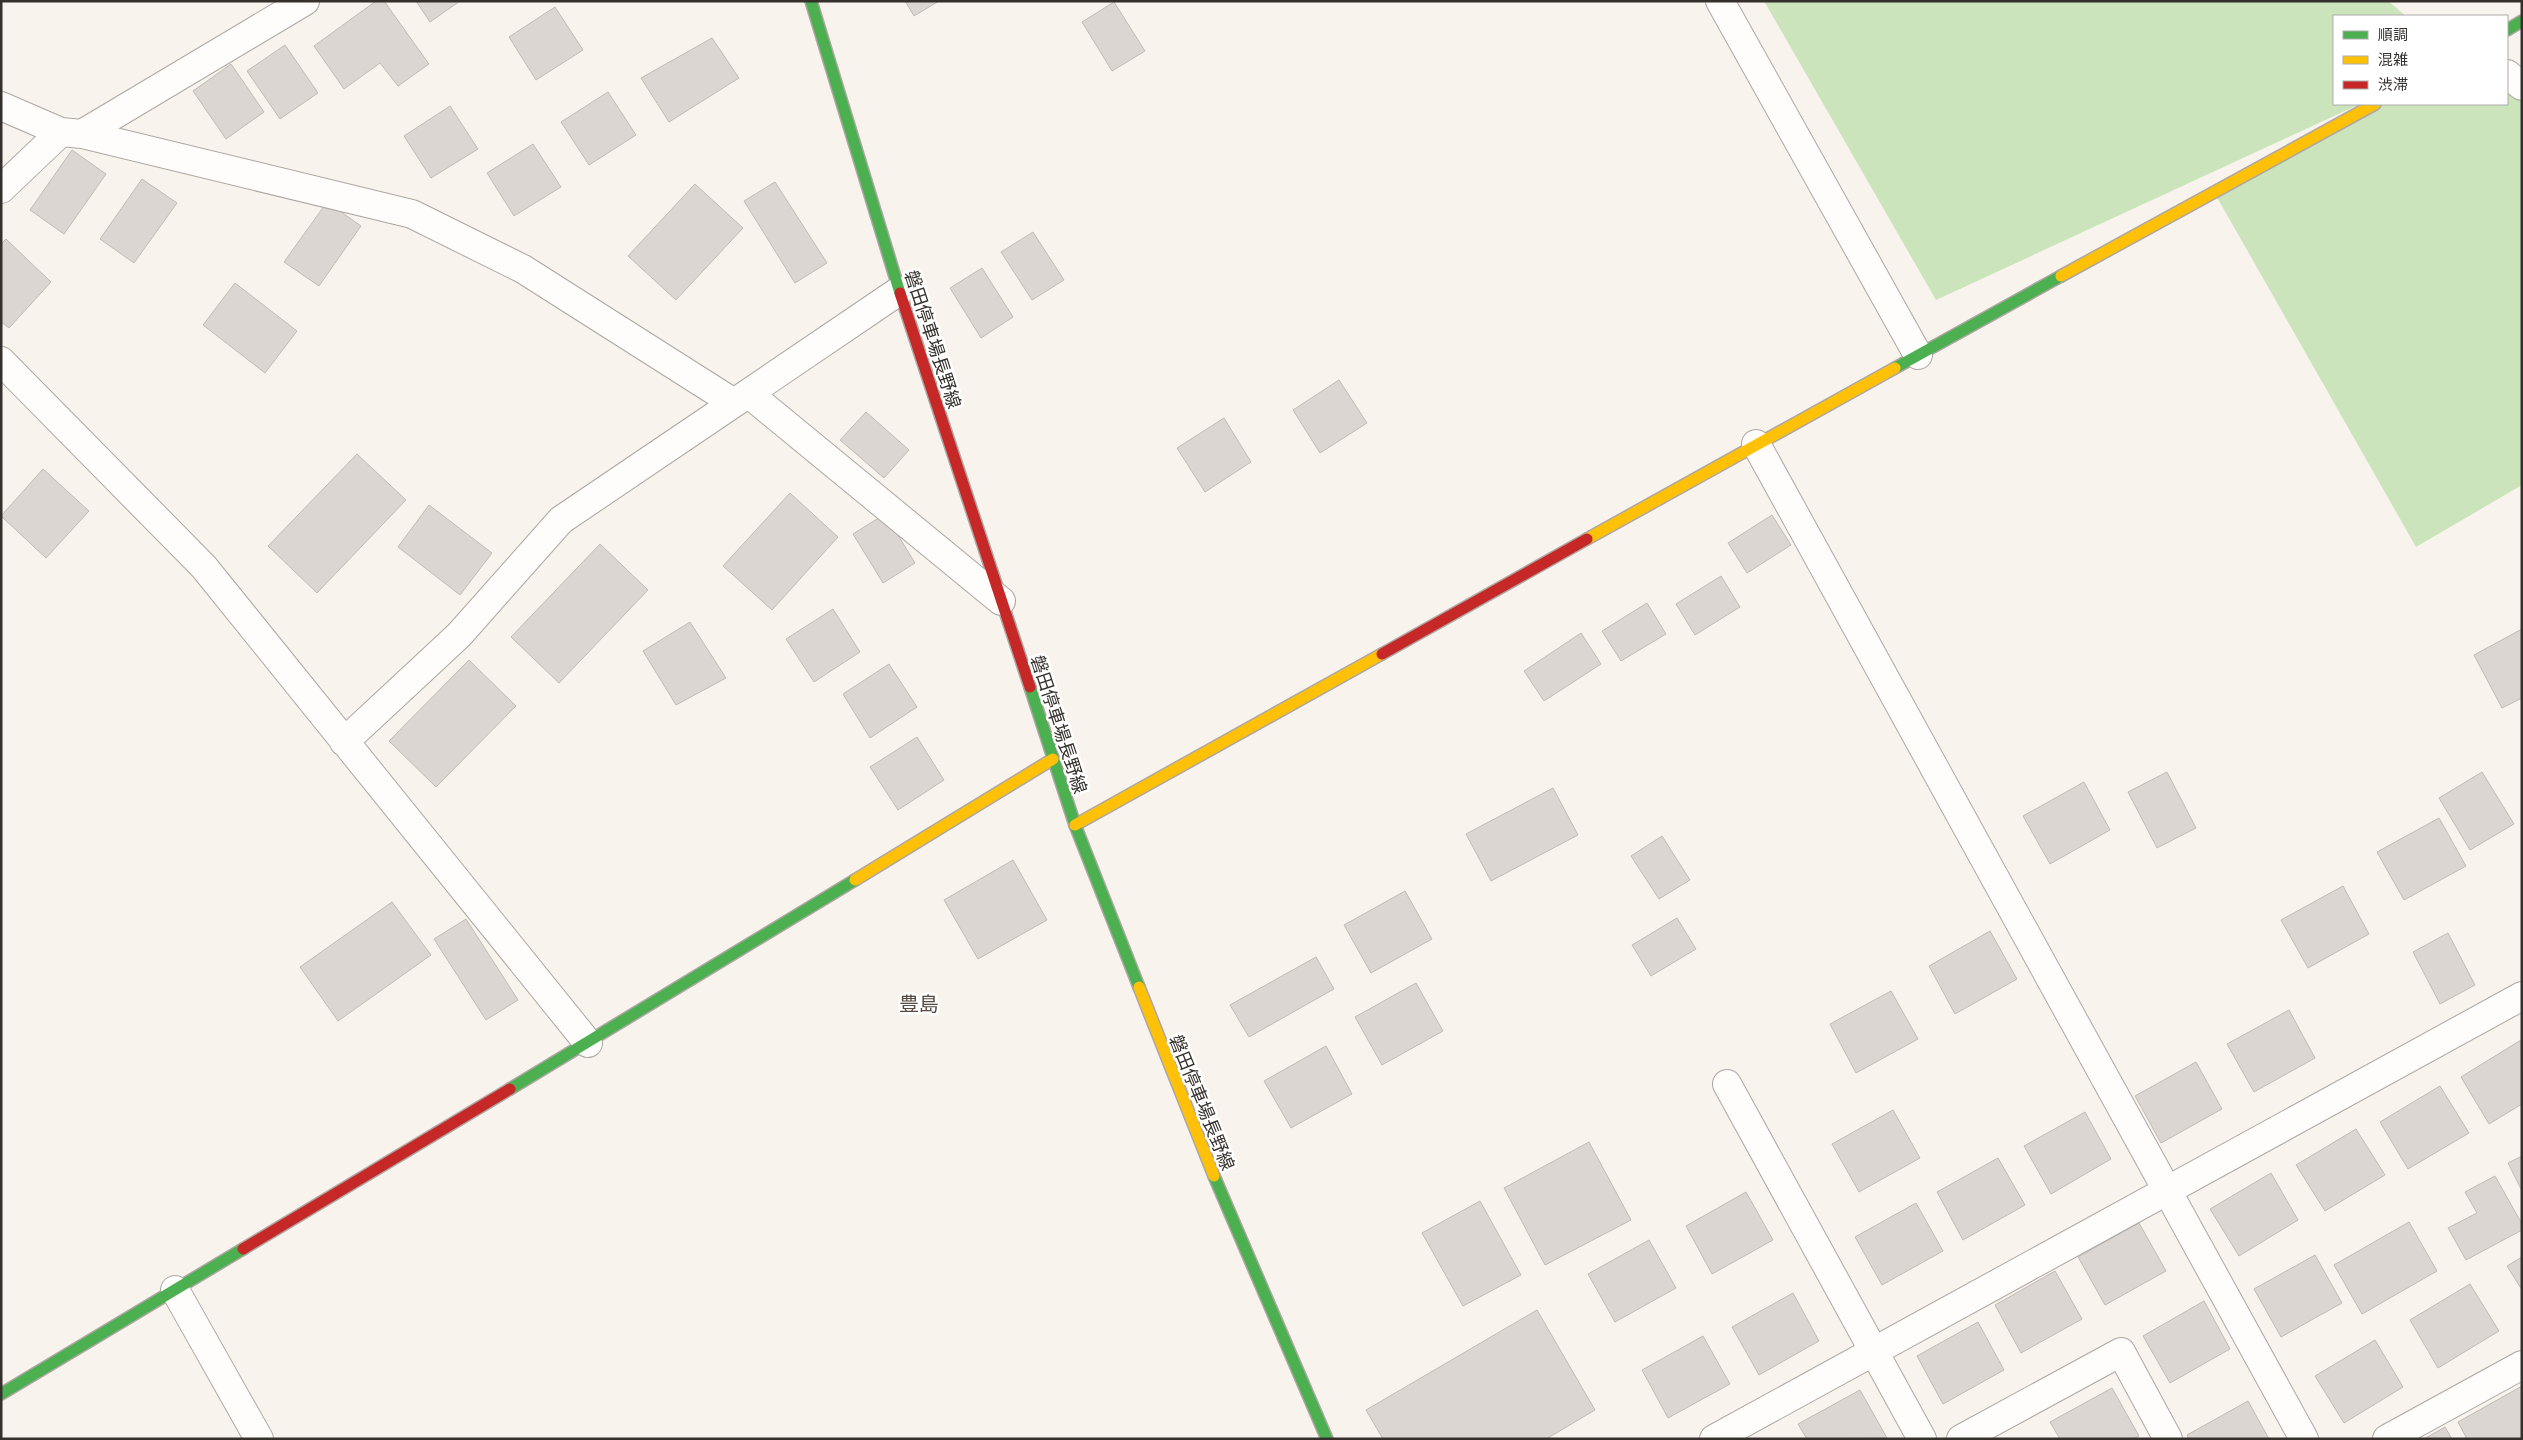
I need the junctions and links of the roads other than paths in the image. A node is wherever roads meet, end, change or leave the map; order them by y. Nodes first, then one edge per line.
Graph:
1 (305, 1) edge
2 (811, 1) edge
3 (1720, 1) edge
4 (2522, 21) edge
5 (2508, 29) edge
6 (2508, 75) edge
7 (2522, 86) edge
8 (2373, 105) edge
9 (1, 106) edge
10 (71, 133) junction
11 (1, 188) edge
12 (899, 291) junction
13 (1918, 354) junction
14 (1, 361) edge
15 (741, 399) junction
16 (1756, 444) junction
17 (1001, 601) junction
18 (344, 742) junction
19 (1054, 759) junction
20 (1075, 825) junction
21 (2522, 996) edge
22 (588, 1043) junction
23 (1727, 1084) dead end
24 (2168, 1190) junction
25 (175, 1290) junction
26 (1873, 1351) junction
27 (2522, 1365) edge
28 (1, 1394) edge
29 (258, 1439) edge
30 (1327, 1439) edge
31 (1714, 1439) edge
32 (1922, 1439) edge
33 (1962, 1439) edge
34 (2168, 1439) edge
35 (2304, 1439) edge
36 (2387, 1439) edge

1 - 10 street
2 - 12 street, 磐田停車場長野線
3 - 13 street
4 - 5 street
6 - 7 street
8 - 13 street
9 - 10 street
10 - 11 street
10 - 15 street
12 - 15 street
12 - 17 street, 磐田停車場長野線
13 - 16 street
14 - 18 street
15 - 17 street
15 - 18 street
16 - 20 street
16 - 24 street
17 - 19 street, 磐田停車場長野線
18 - 22 street
19 - 20 street, 磐田停車場長野線
19 - 22 street
20 - 30 street, 磐田停車場長野線
21 - 24 street
22 - 25 street
23 - 26 street
24 - 26 street
24 - 35 street
25 - 28 street
25 - 29 street
26 - 31 street
26 - 32 street
27 - 36 street
33 - 34 street

